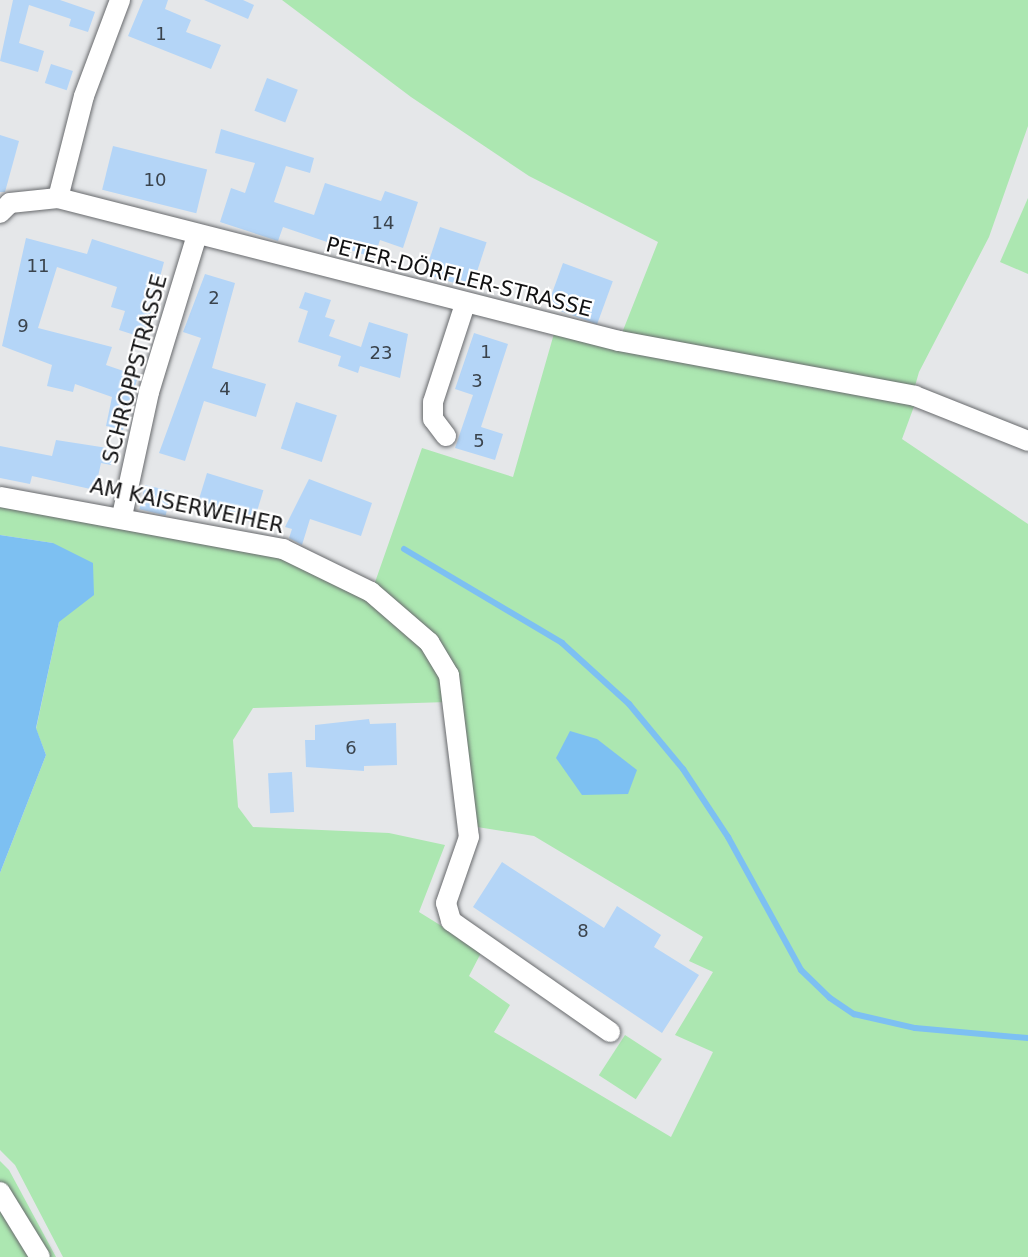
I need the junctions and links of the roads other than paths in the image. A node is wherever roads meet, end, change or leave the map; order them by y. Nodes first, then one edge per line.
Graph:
1 (120, 0) edge
2 (58, 198) junction
3 (0, 213) edge
4 (197, 235) junction
5 (465, 304) junction
6 (446, 436) dead end
7 (1028, 441) edge
8 (0, 497) edge
9 (122, 516) junction
10 (609, 1032) dead end
11 (0, 1192) edge
12 (40, 1257) edge

1 - 2 street
2 - 3 street, PETER-DÖRFLER-STRASSE
2 - 4 street, PETER-DÖRFLER-STRASSE
4 - 5 street, PETER-DÖRFLER-STRASSE
4 - 9 street, SCHROPPSTRASSE
5 - 6 street
5 - 7 street, PETER-DÖRFLER-STRASSE
8 - 9 street, AM KAISERWEIHER
9 - 10 street, AM KAISERWEIHER
11 - 12 street

